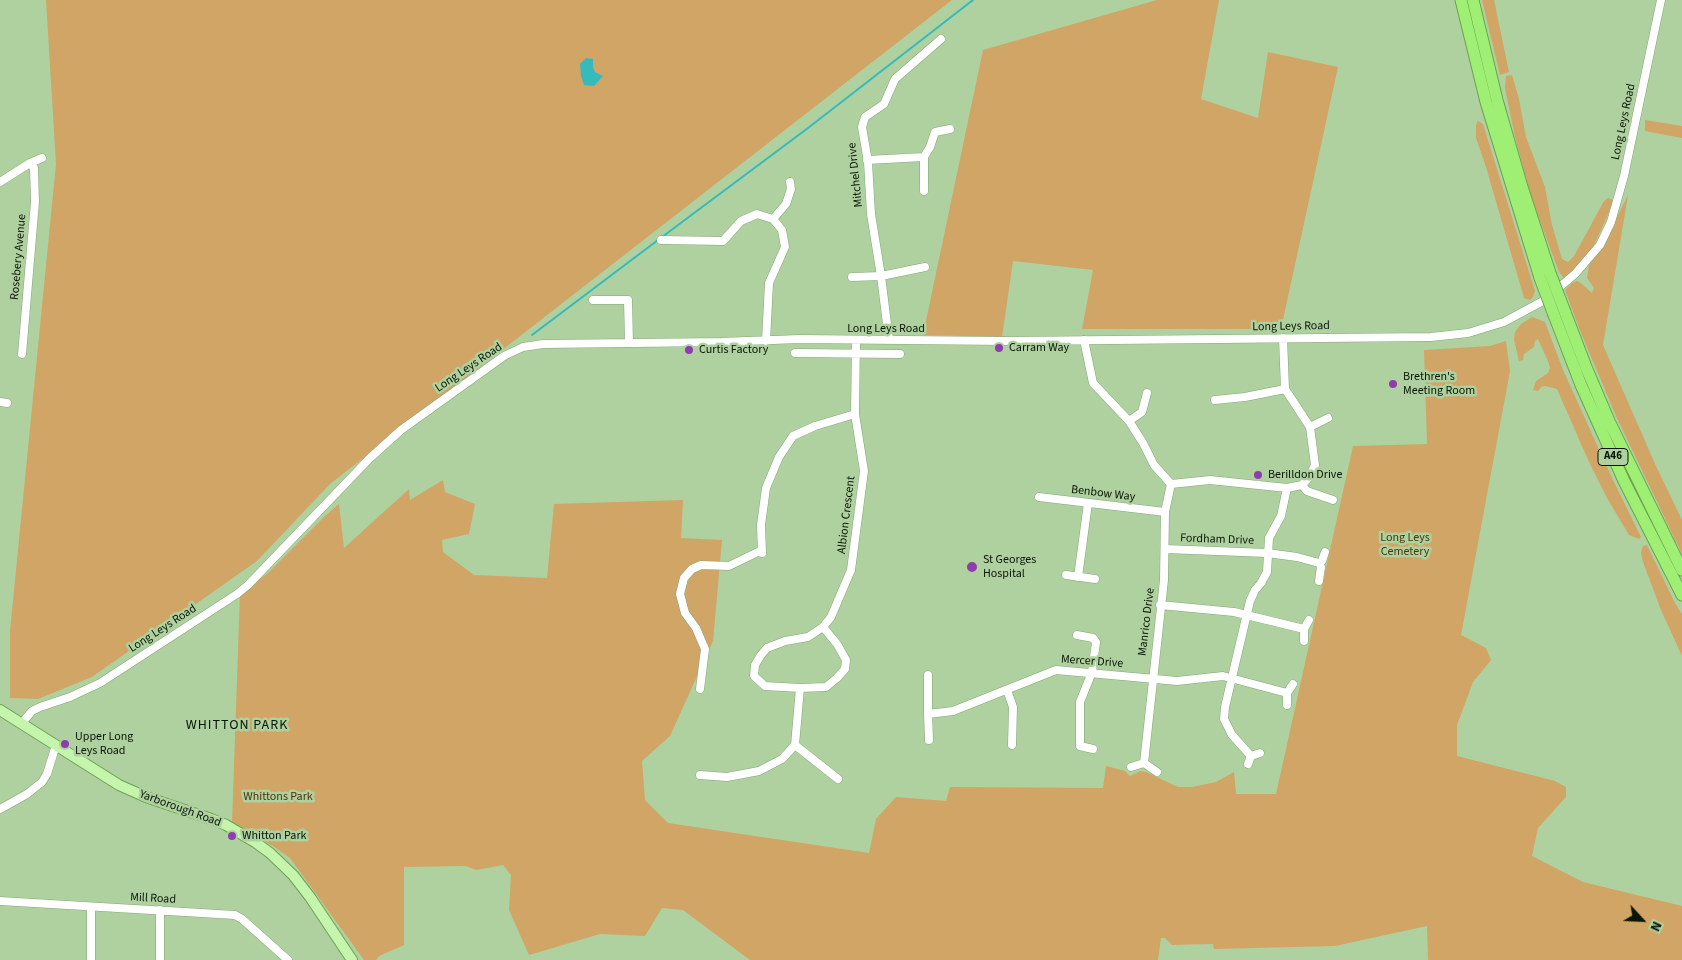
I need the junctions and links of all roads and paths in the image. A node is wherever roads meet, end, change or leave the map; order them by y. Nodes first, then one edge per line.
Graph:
1 (1461, 0) edge
2 (1473, 0) edge
3 (1661, 0) edge
4 (941, 39) dead end
5 (950, 129) dead end
6 (924, 157) junction
7 (42, 158) dead end
8 (867, 160) junction
9 (30, 163) junction
10 (0, 182) edge
11 (790, 182) dead end
12 (924, 191) dead end
13 (773, 220) junction
14 (661, 240) dead end
15 (925, 267) dead end
16 (881, 276) junction
17 (1545, 276) junction
18 (852, 277) dead end
19 (593, 300) dead end
20 (1559, 314) junction
21 (1283, 338) junction
22 (856, 340) junction
23 (889, 340) junction
24 (1084, 340) junction
25 (766, 341) junction
26 (629, 343) junction
27 (795, 353) dead end
28 (855, 353) junction
29 (22, 354) dead end
30 (900, 354) dead end
31 (1284, 389) junction
32 (1147, 393) dead end
33 (1215, 400) dead end
34 (855, 414) junction
35 (1328, 418) dead end
36 (1129, 421) junction
37 (1310, 427) junction
38 (1171, 484) junction
39 (1302, 484) junction
40 (1286, 488) junction
41 (1039, 497) dead end
42 (1333, 500) dead end
43 (1088, 503) junction
44 (1165, 512) junction
45 (1166, 549) junction
46 (1325, 552) dead end
47 (1267, 553) junction
48 (1319, 563) junction
49 (1682, 570) edge
50 (1066, 575) dead end
51 (1078, 577) junction
52 (1094, 579) dead end
53 (1318, 581) dead end
54 (1682, 595) edge
55 (1160, 605) junction
56 (1247, 616) junction
57 (1309, 620) dead end
58 (824, 628) junction
59 (1304, 629) junction
60 (1077, 635) dead end
61 (1304, 641) dead end
62 (1092, 672) junction
63 (928, 675) dead end
64 (1152, 678) junction
65 (1232, 678) junction
66 (1293, 684) dead end
67 (800, 688) junction
68 (700, 689) dead end
69 (1007, 690) junction
70 (1287, 694) junction
71 (1287, 706) dead end
72 (0, 710) edge
73 (928, 714) junction
74 (22, 723) junction
75 (929, 740) dead end
76 (56, 745) junction
77 (795, 745) junction
78 (1012, 745) dead end
79 (1093, 749) dead end
80 (1260, 753) dead end
81 (1251, 756) junction
82 (1144, 763) junction
83 (1248, 764) dead end
84 (1131, 767) dead end
85 (1156, 772) dead end
86 (700, 775) dead end
87 (838, 779) dead end
88 (0, 809) edge
89 (0, 901) edge
90 (91, 907) junction
91 (160, 910) junction
92 (91, 960) edge
93 (160, 960) edge
94 (288, 960) edge
95 (352, 960) edge

1 - 17 highway, A46
2 - 17 highway, A46
3 - 21 street, Long Leys Road
4 - 8 street, Mitchel Drive
5 - 6 street
6 - 8 street
6 - 12 street
7 - 9 street
8 - 16 street, Mitchel Drive
9 - 10 street
9 - 29 street, Rosebery Avenue
11 - 13 street
13 - 14 street
13 - 25 street
15 - 16 street
16 - 18 street
16 - 23 street, Mitchel Drive
17 - 20 highway, A46, bridge
19 - 26 street
20 - 49 highway, A46
20 - 54 highway, A46
21 - 24 street, Long Leys Road
21 - 31 street
22 - 23 street, Long Leys Road
22 - 25 street, Long Leys Road
22 - 28 street, Albion Crescent
23 - 24 street, Long Leys Road
24 - 36 street
25 - 26 street, Long Leys Road
26 - 74 street, Long Leys Road
27 - 28 street
28 - 30 street
28 - 34 street, Albion Crescent
31 - 33 street
31 - 37 street
32 - 36 street
34 - 58 street, Albion Crescent
34 - 68 street
35 - 37 street
36 - 38 street
37 - 39 street
38 - 40 street
38 - 44 street, Manrico Drive
39 - 40 street
39 - 42 street
40 - 47 street
41 - 43 street, Benbow Way
43 - 44 street, Benbow Way
43 - 51 street
44 - 45 street, Manrico Drive
45 - 47 street, Fordham Drive
45 - 55 street, Manrico Drive
46 - 48 street
47 - 48 street, Fordham Drive
47 - 56 street
48 - 53 street
50 - 51 street
51 - 52 street
55 - 56 street
55 - 64 street, Manrico Drive
56 - 59 street
56 - 65 street
57 - 59 street
58 - 67 street
58 - 67 street
59 - 61 street
60 - 62 street
62 - 64 street, Mercer Drive
62 - 69 street, Mercer Drive
62 - 79 street
63 - 73 street
64 - 65 street, Mercer Drive
64 - 82 street, Manrico Drive
65 - 70 street, Mercer Drive
65 - 81 street
66 - 70 street
67 - 77 street
69 - 73 street, Mercer Drive
69 - 78 street
70 - 71 street
72 - 74 main road, Yarborough Road
73 - 75 street
74 - 76 main road, Yarborough Road
76 - 88 street
76 - 95 main road, Yarborough Road
77 - 86 street
77 - 87 street
80 - 81 street
81 - 83 street
82 - 84 street
82 - 85 street
89 - 90 street, Mill Road
90 - 91 street, Mill Road
90 - 92 street
91 - 93 street
91 - 94 street, Mill Road

